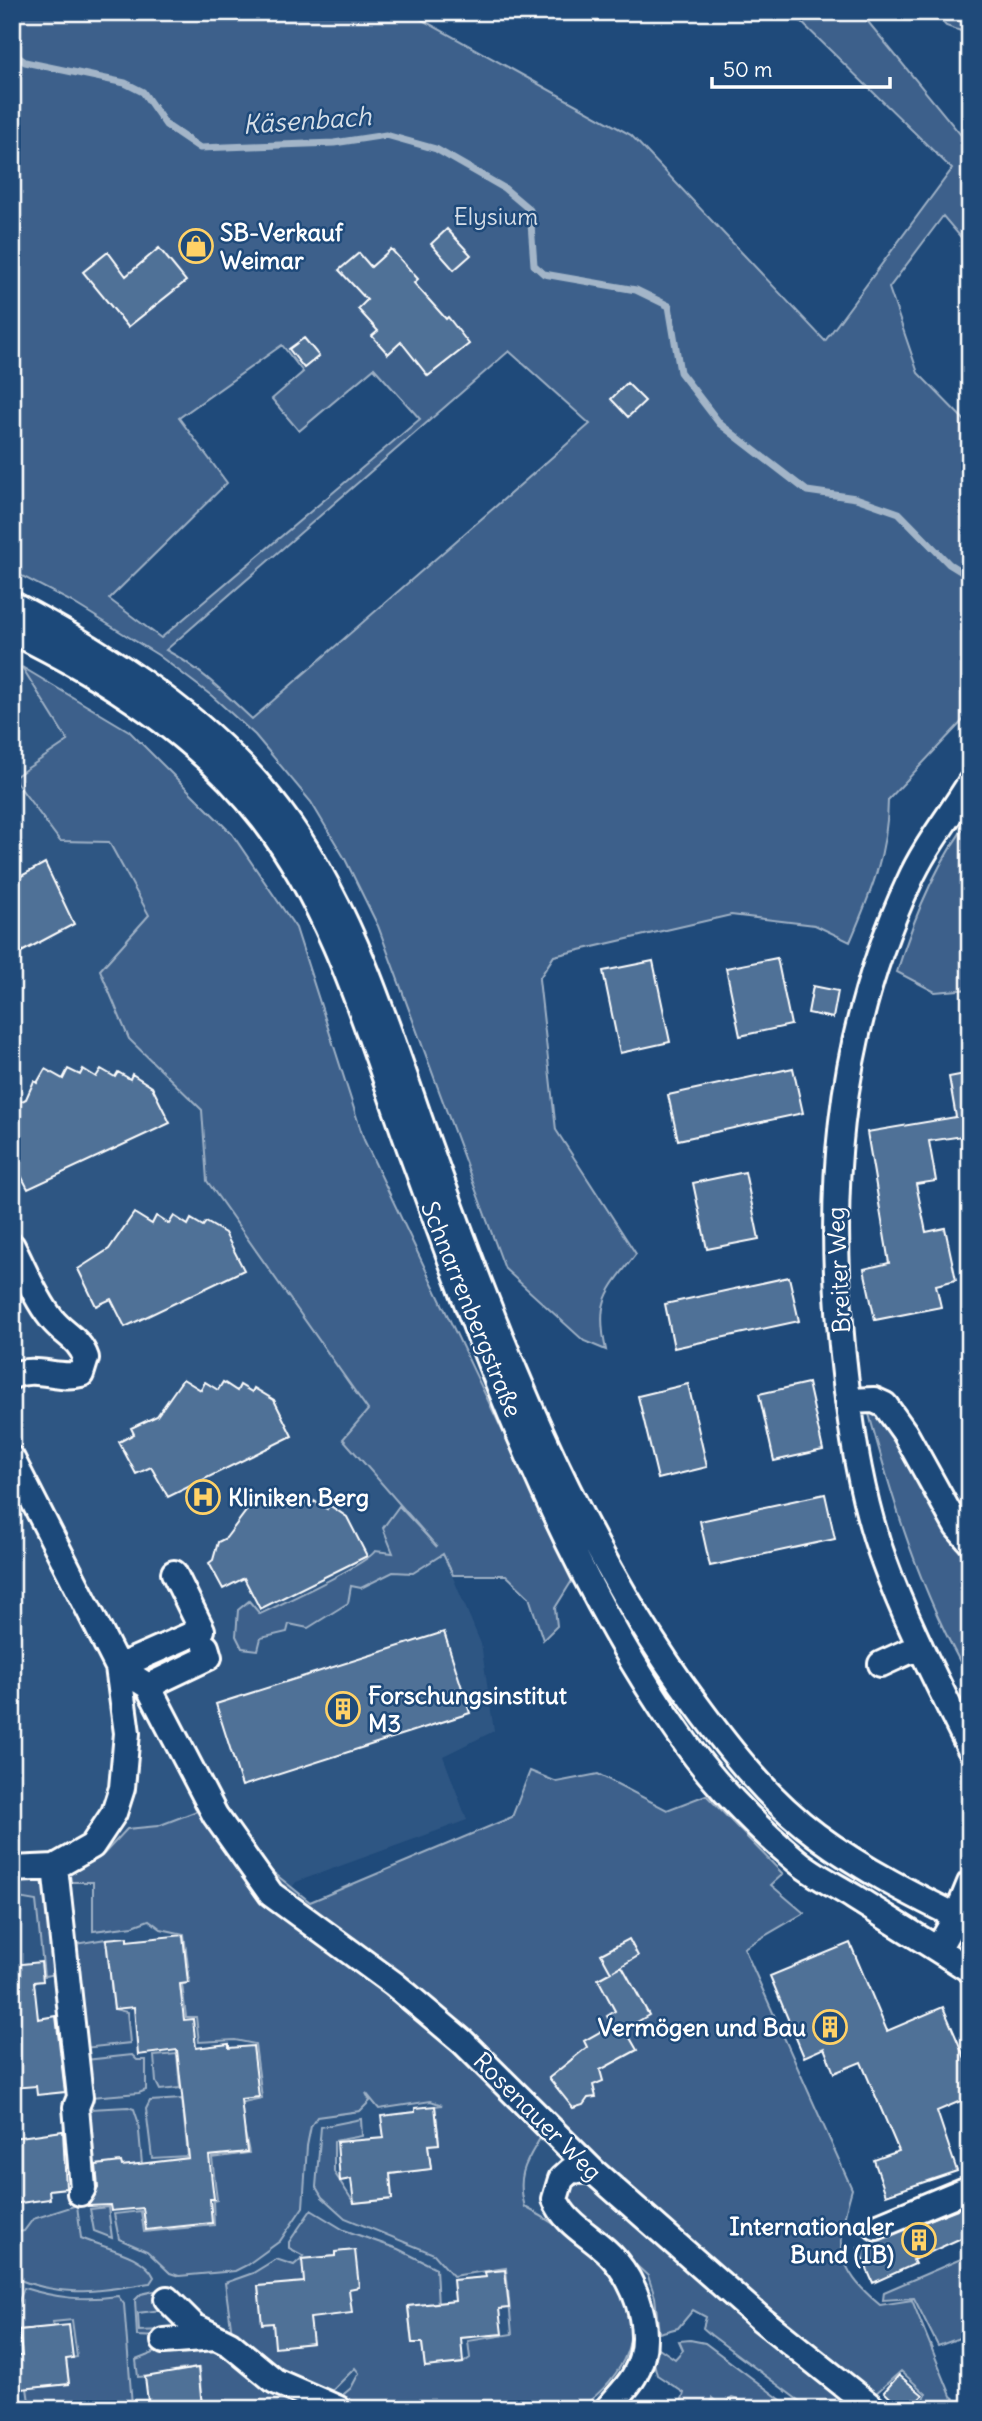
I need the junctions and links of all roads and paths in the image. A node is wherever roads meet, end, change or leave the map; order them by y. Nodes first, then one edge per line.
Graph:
1 (12, 604) edge
2 (12, 631) edge
3 (967, 789) edge
4 (12, 1246) edge
5 (12, 1376) edge
6 (848, 1401) junction
7 (12, 1459) edge
8 (970, 1542) edge
9 (174, 1573) dead end
10 (920, 1646) junction
11 (206, 1647) dead end
12 (881, 1664) dead end
13 (118, 1667) junction
14 (148, 1686) junction
15 (970, 1749) edge
16 (55, 1867) junction
17 (12, 1869) edge
18 (970, 1882) edge
19 (963, 1920) edge
20 (937, 1949) junction
21 (970, 1969) edge
22 (593, 2171) junction
23 (970, 2188) edge
24 (80, 2193) dead end
25 (876, 2227) dead end
26 (167, 2299) dead end
27 (215, 2337) junction
28 (164, 2341) dead end
29 (339, 2409) edge
30 (607, 2409) edge
31 (874, 2409) edge

1 - 19 street, Schnarrenbergstraße
2 - 20 street, Schnarrenbergstraße
3 - 6 street, Breiter Weg
4 - 5 street
6 - 8 street
6 - 10 street, Breiter Weg
7 - 13 street
9 - 13 street
10 - 12 street
10 - 15 street, Breiter Weg
11 - 14 street
13 - 14 street
13 - 16 street
14 - 22 street, Rosenauer Weg
16 - 17 street
16 - 24 street
18 - 19 street
19 - 20 street
20 - 21 street, Schnarrenbergstraße
22 - 30 street
22 - 31 street, Rosenauer Weg
23 - 25 street
26 - 27 street
27 - 28 street
27 - 29 street

